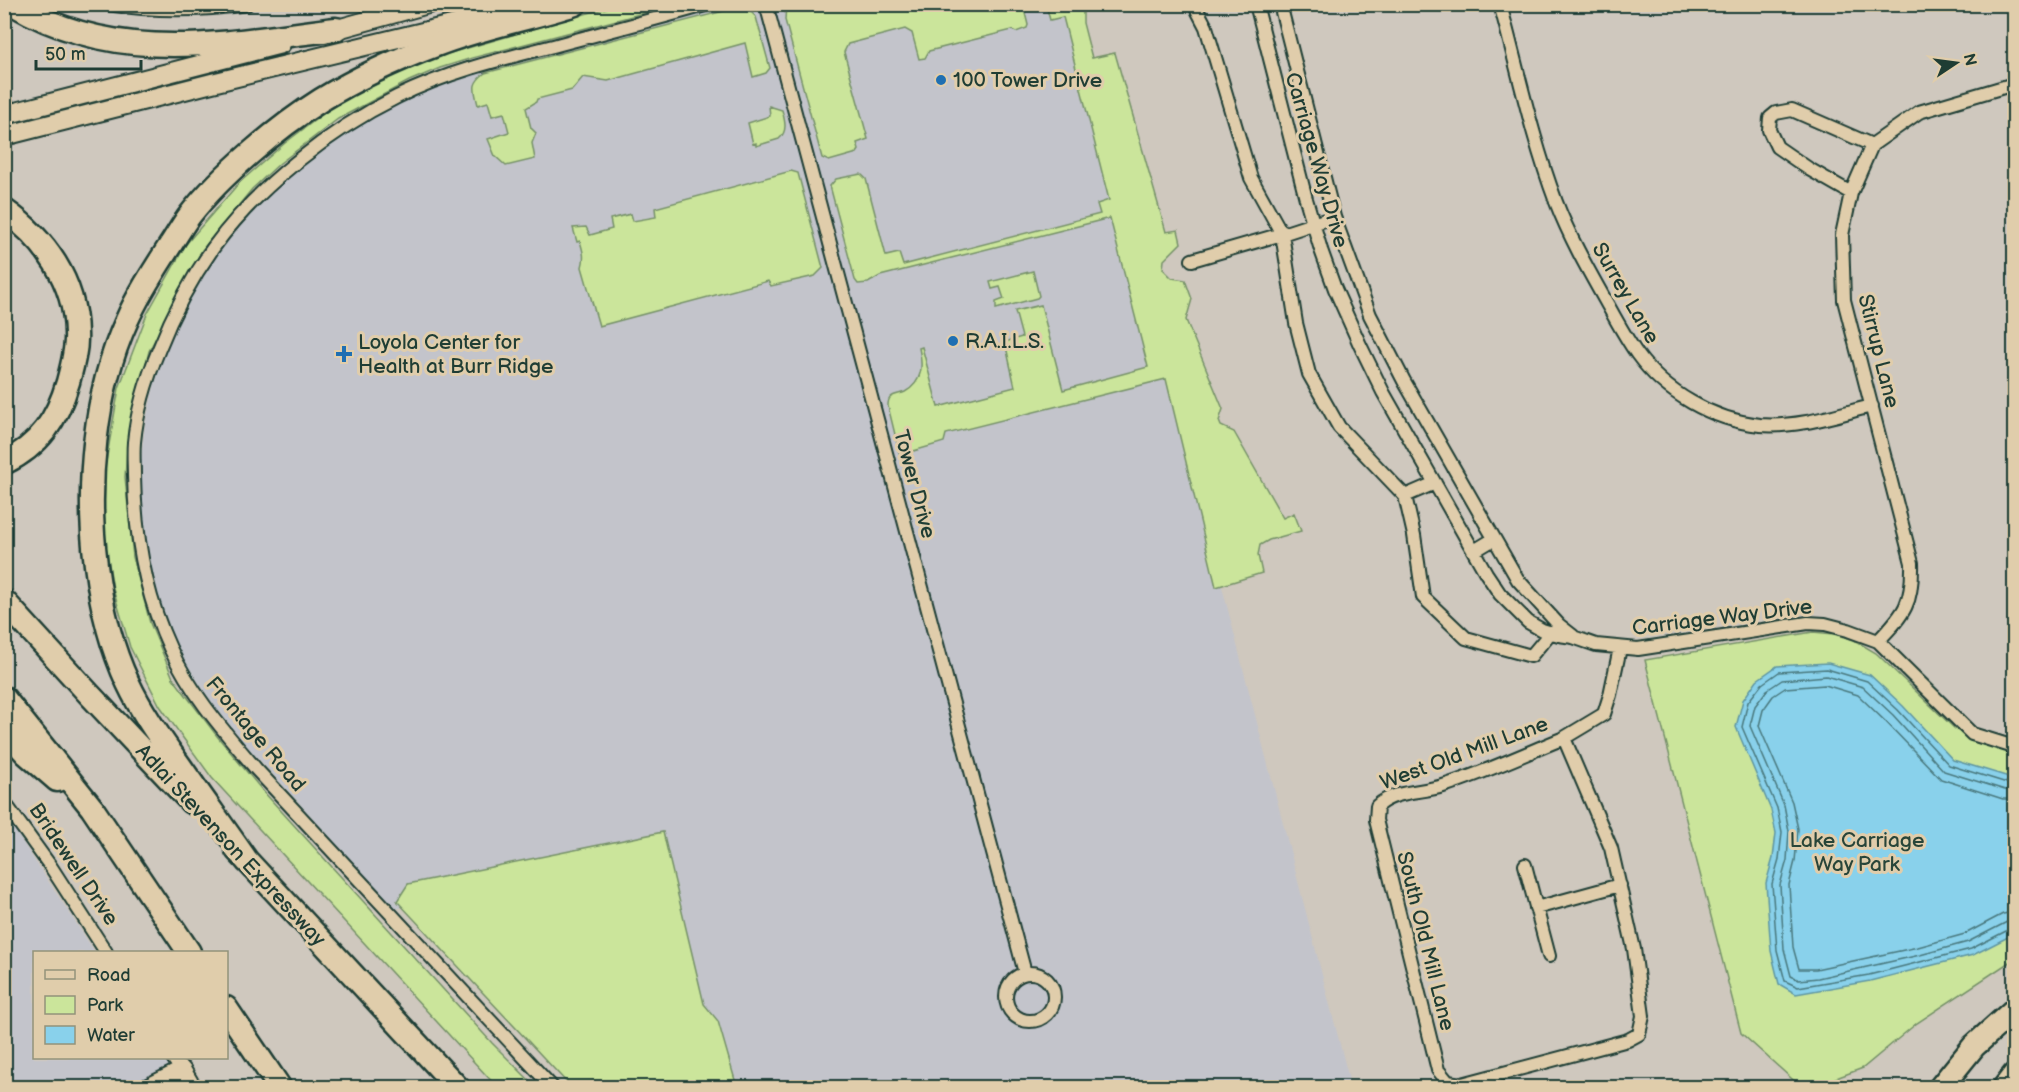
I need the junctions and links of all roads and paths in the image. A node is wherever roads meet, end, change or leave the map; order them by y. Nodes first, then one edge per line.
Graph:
1 (13, 4) edge
2 (107, 4) edge
3 (247, 4) edge
4 (428, 4) edge
5 (534, 4) edge
6 (575, 4) edge
7 (709, 4) edge
8 (766, 4) edge
9 (1194, 4) edge
10 (1256, 4) edge
11 (1280, 4) edge
12 (1500, 4) edge
13 (336, 29) junction
14 (2014, 84) edge
15 (4, 115) edge
16 (4, 136) edge
17 (1872, 146) junction
18 (1851, 193) junction
19 (4, 210) edge
20 (1334, 217) junction
21 (1314, 225) junction
22 (1282, 234) junction
23 (1192, 260) dead end
24 (1370, 315) junction
25 (1350, 324) junction
26 (1872, 406) junction
27 (4, 463) edge
28 (1435, 483) junction
29 (1405, 496) junction
30 (1494, 539) junction
31 (1474, 551) junction
32 (4, 601) edge
33 (1551, 632) junction
34 (1574, 637) junction
35 (1878, 640) junction
36 (1620, 648) junction
37 (4, 698) edge
38 (4, 729) edge
39 (1564, 738) junction
40 (2014, 747) edge
41 (4, 802) edge
42 (1377, 806) joint
43 (92, 808) junction
44 (247, 861) junction
45 (1525, 865) dead end
46 (1620, 885) junction
47 (1536, 908) junction
48 (105, 951) edge
49 (188, 951) edge
50 (1549, 956) dead end
51 (1025, 973) dead end
52 (2014, 1010) edge
53 (228, 1011) edge
54 (258, 1055) junction
55 (178, 1064) edge
56 (2014, 1075) edge
57 (148, 1088) edge
58 (192, 1088) edge
59 (279, 1088) edge
60 (288, 1088) edge
61 (458, 1088) edge
62 (553, 1088) edge
63 (1940, 1088) edge
64 (2004, 1088) edge

1 - 13 highway
2 - 3 street
4 - 13 main road
5 - 16 main road
6 - 44 highway
7 - 62 street, Frontage Road
8 - 51 street, Tower Drive
9 - 22 street
10 - 21 street, Carriage Way Drive
11 - 20 street, Carriage Way Drive
12 - 26 street, Surrey Lane
13 - 15 main road
14 - 17 street
17 - 18 street, Stirrup Lane
17 - 18 street
18 - 26 street, Stirrup Lane
19 - 27 highway
20 - 21 street
20 - 24 street, Carriage Way Drive
21 - 22 street
21 - 25 street, Carriage Way Drive
22 - 23 street
22 - 29 street
24 - 25 street
24 - 30 street, Carriage Way Drive
25 - 28 street, Carriage Way Drive
26 - 35 street, Stirrup Lane
28 - 29 street
28 - 31 street, Carriage Way Drive
29 - 33 street
30 - 31 street
30 - 34 street, Carriage Way Drive
31 - 33 street, Carriage Way Drive
32 - 44 highway, Adlai Stevenson Expressway
33 - 34 street, Carriage Way Drive
34 - 36 street, Carriage Way Drive
35 - 36 street, Carriage Way Drive
35 - 40 street, Carriage Way Drive
36 - 39 street, West Old Mill Lane
37 - 43 highway
38 - 43 highway
39 - 42 street, West Old Mill Lane
39 - 46 street
41 - 48 street, Bridewell Drive
42 - 46 street, South Old Mill Lane
43 - 49 highway
44 - 61 highway, Adlai Stevenson Expressway
45 - 47 street
46 - 47 street
47 - 50 street
52 - 63 highway
53 - 54 highway
54 - 59 highway
54 - 60 highway
55 - 57 main road
55 - 58 main road
56 - 64 highway

